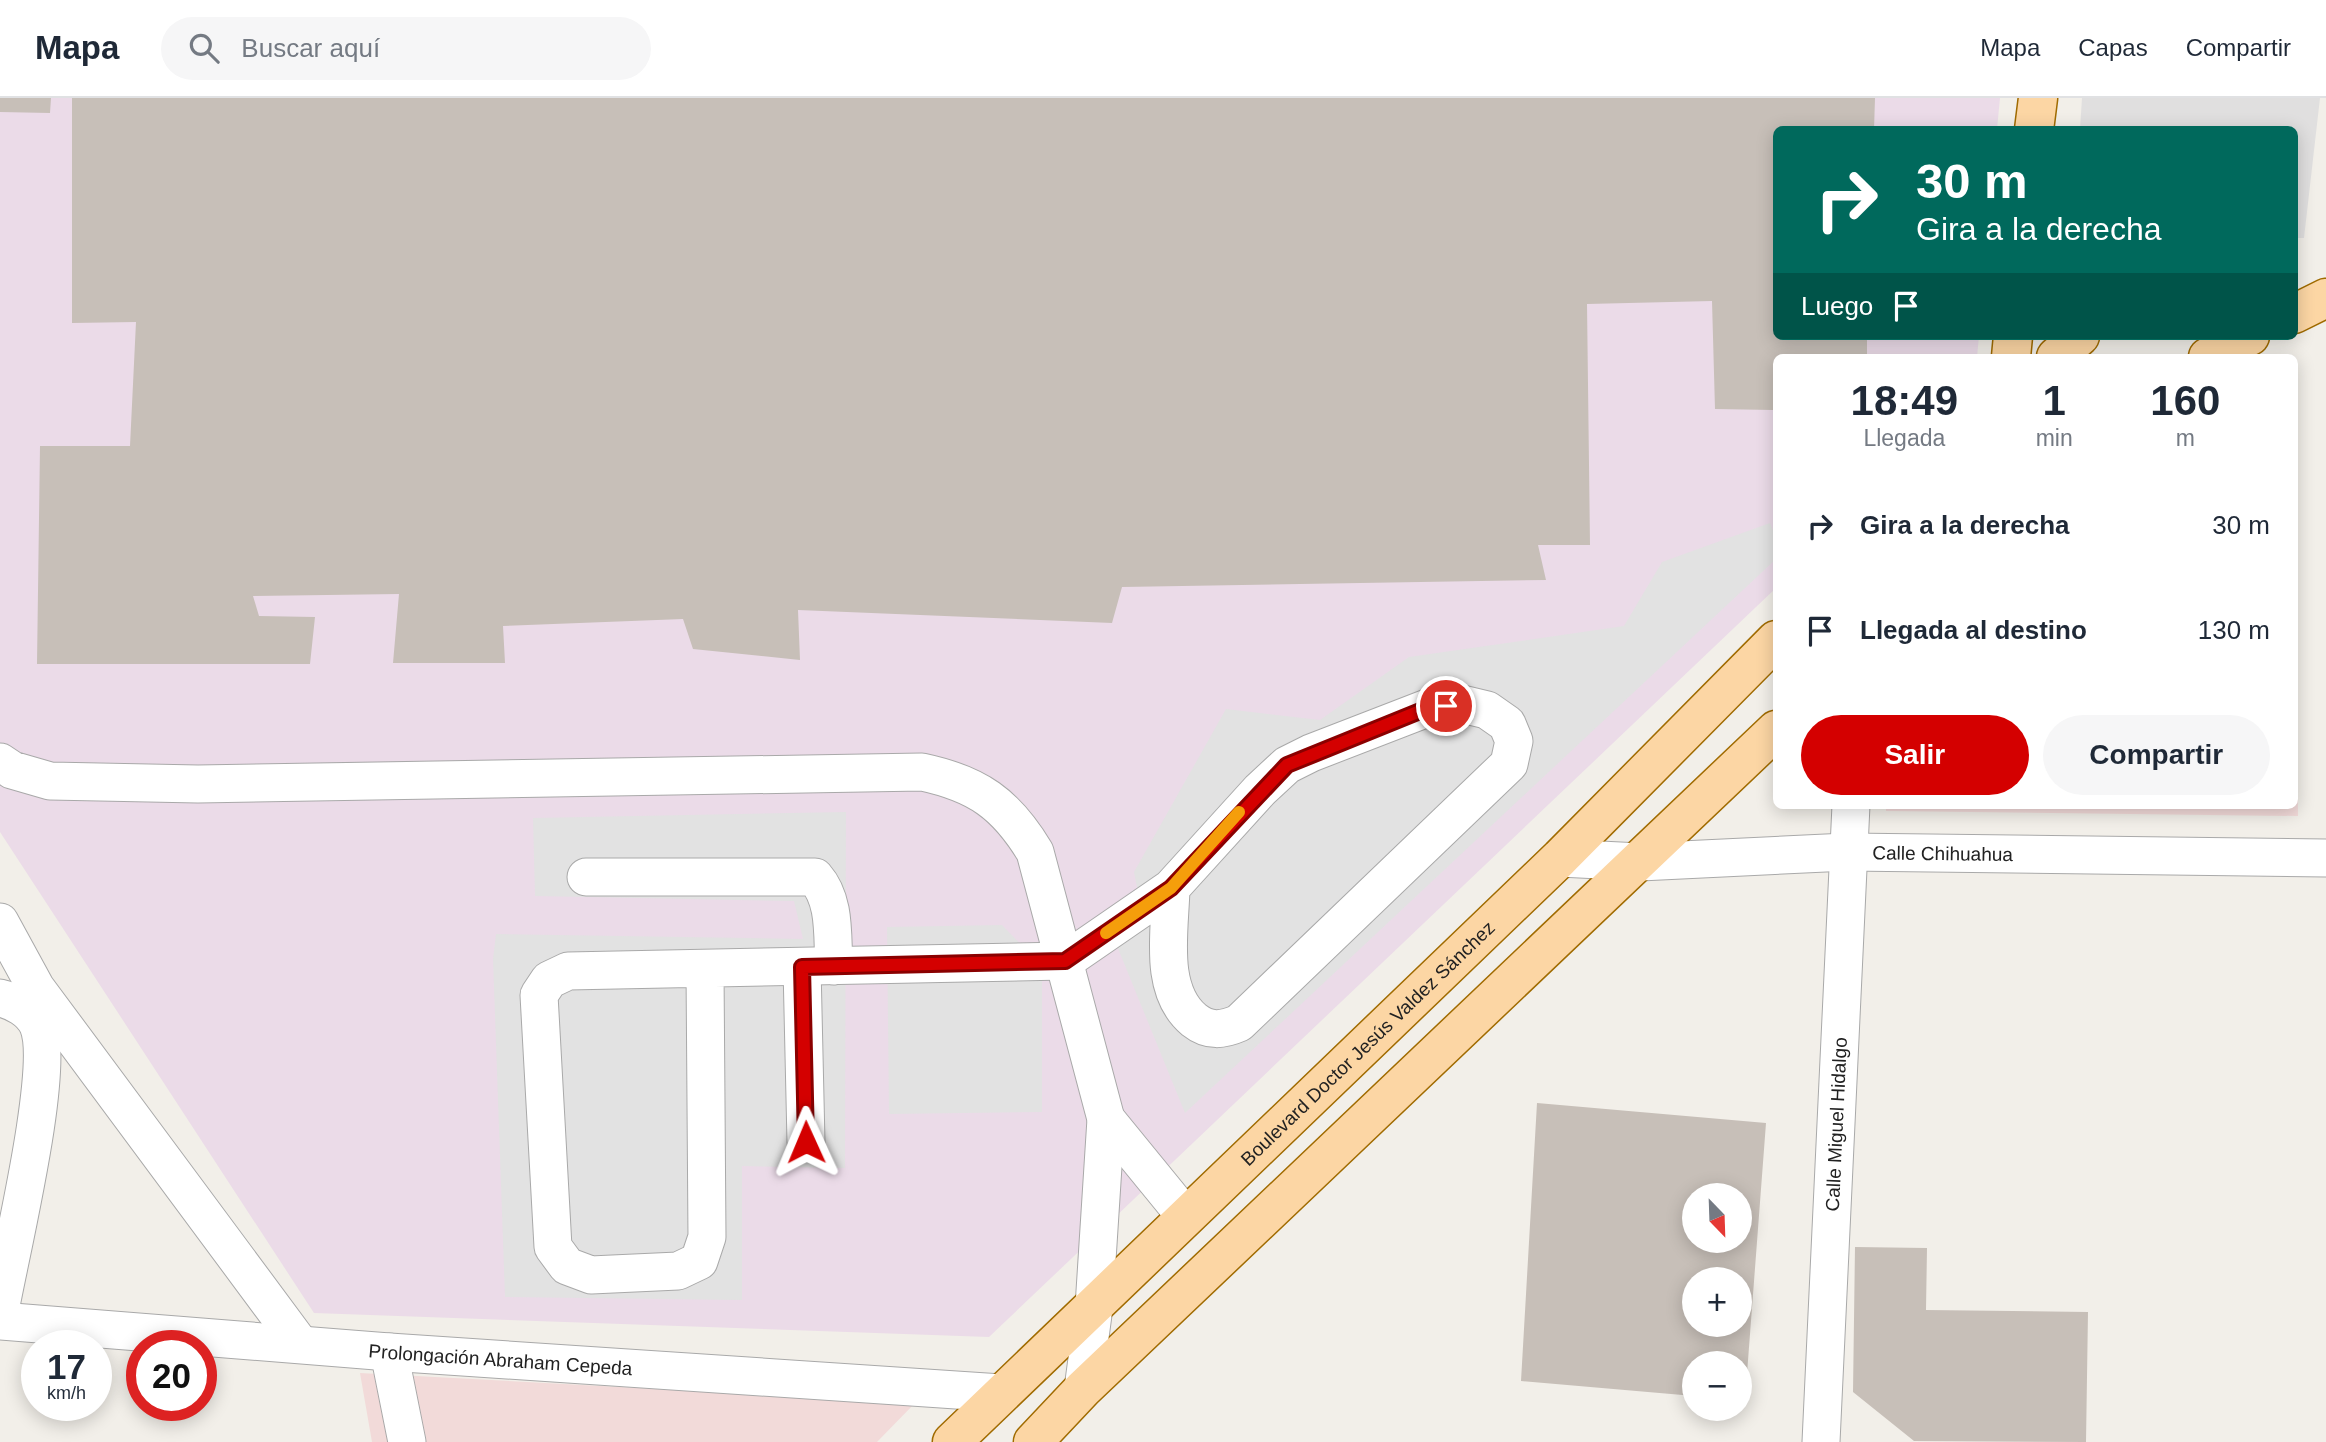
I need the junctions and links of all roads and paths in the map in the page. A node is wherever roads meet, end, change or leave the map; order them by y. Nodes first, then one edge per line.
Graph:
1 (2038, 98) edge
2 (2034, 126) edge
3 (2298, 289) edge
4 (2326, 290) edge
5 (2326, 298) edge
6 (2298, 312) edge
7 (2075, 340) edge
8 (2242, 340) edge
9 (2059, 354) edge
10 (2214, 354) edge
11 (1773, 643) edge
12 (1773, 733) edge
13 (0, 762) edge
14 (1851, 809) edge
15 (1847, 852) junction
16 (1560, 858) junction
17 (2326, 859) edge
18 (1640, 862) junction
19 (586, 877) dead end
20 (1171, 888) junction
21 (0, 922) edge
22 (1065, 961) junction
23 (818, 966) junction
24 (705, 969) junction
25 (8, 1000) edge
26 (1106, 1119) junction
27 (806, 1142) dead end
28 (1186, 1217) junction
29 (1094, 1307) junction
30 (0, 1311) edge
31 (0, 1321) edge
32 (300, 1343) junction
33 (389, 1352) junction
34 (1083, 1389) junction
35 (1001, 1393) junction
36 (407, 1442) edge
37 (952, 1442) edge
38 (1033, 1442) edge
39 (1821, 1442) edge

1 - 2 main road
3 - 4 main road
5 - 6 main road
7 - 9 main road
8 - 10 main road
11 - 16 main road, Boulevard Doctor Jesús Valdez Sánchez
12 - 18 main road
13 - 22 street
14 - 15 street, Calle Miguel Hidalgo
15 - 17 street, Calle Chihuahua
15 - 18 street, Calle Chihuahua
15 - 39 street, Calle Miguel Hidalgo
16 - 18 street, Calle Chihuahua
16 - 28 main road, Boulevard Doctor Jesús Valdez Sánchez
18 - 34 main road
19 - 23 street
20 - 20 street
20 - 22 street
21 - 32 street
22 - 23 street
22 - 26 street
23 - 24 street
23 - 27 street
24 - 24 street
25 - 30 street
26 - 28 street
26 - 29 street
28 - 29 main road, Boulevard Doctor Jesús Valdez Sánchez
29 - 34 street
29 - 35 main road, Boulevard Doctor Jesús Valdez Sánchez
31 - 32 street, Prolongación Abraham Cepeda
32 - 33 street, Prolongación Abraham Cepeda
33 - 35 street, Prolongación Abraham Cepeda
33 - 36 street
34 - 38 main road
35 - 37 main road, Boulevard Doctor Jesús Valdez Sánchez

